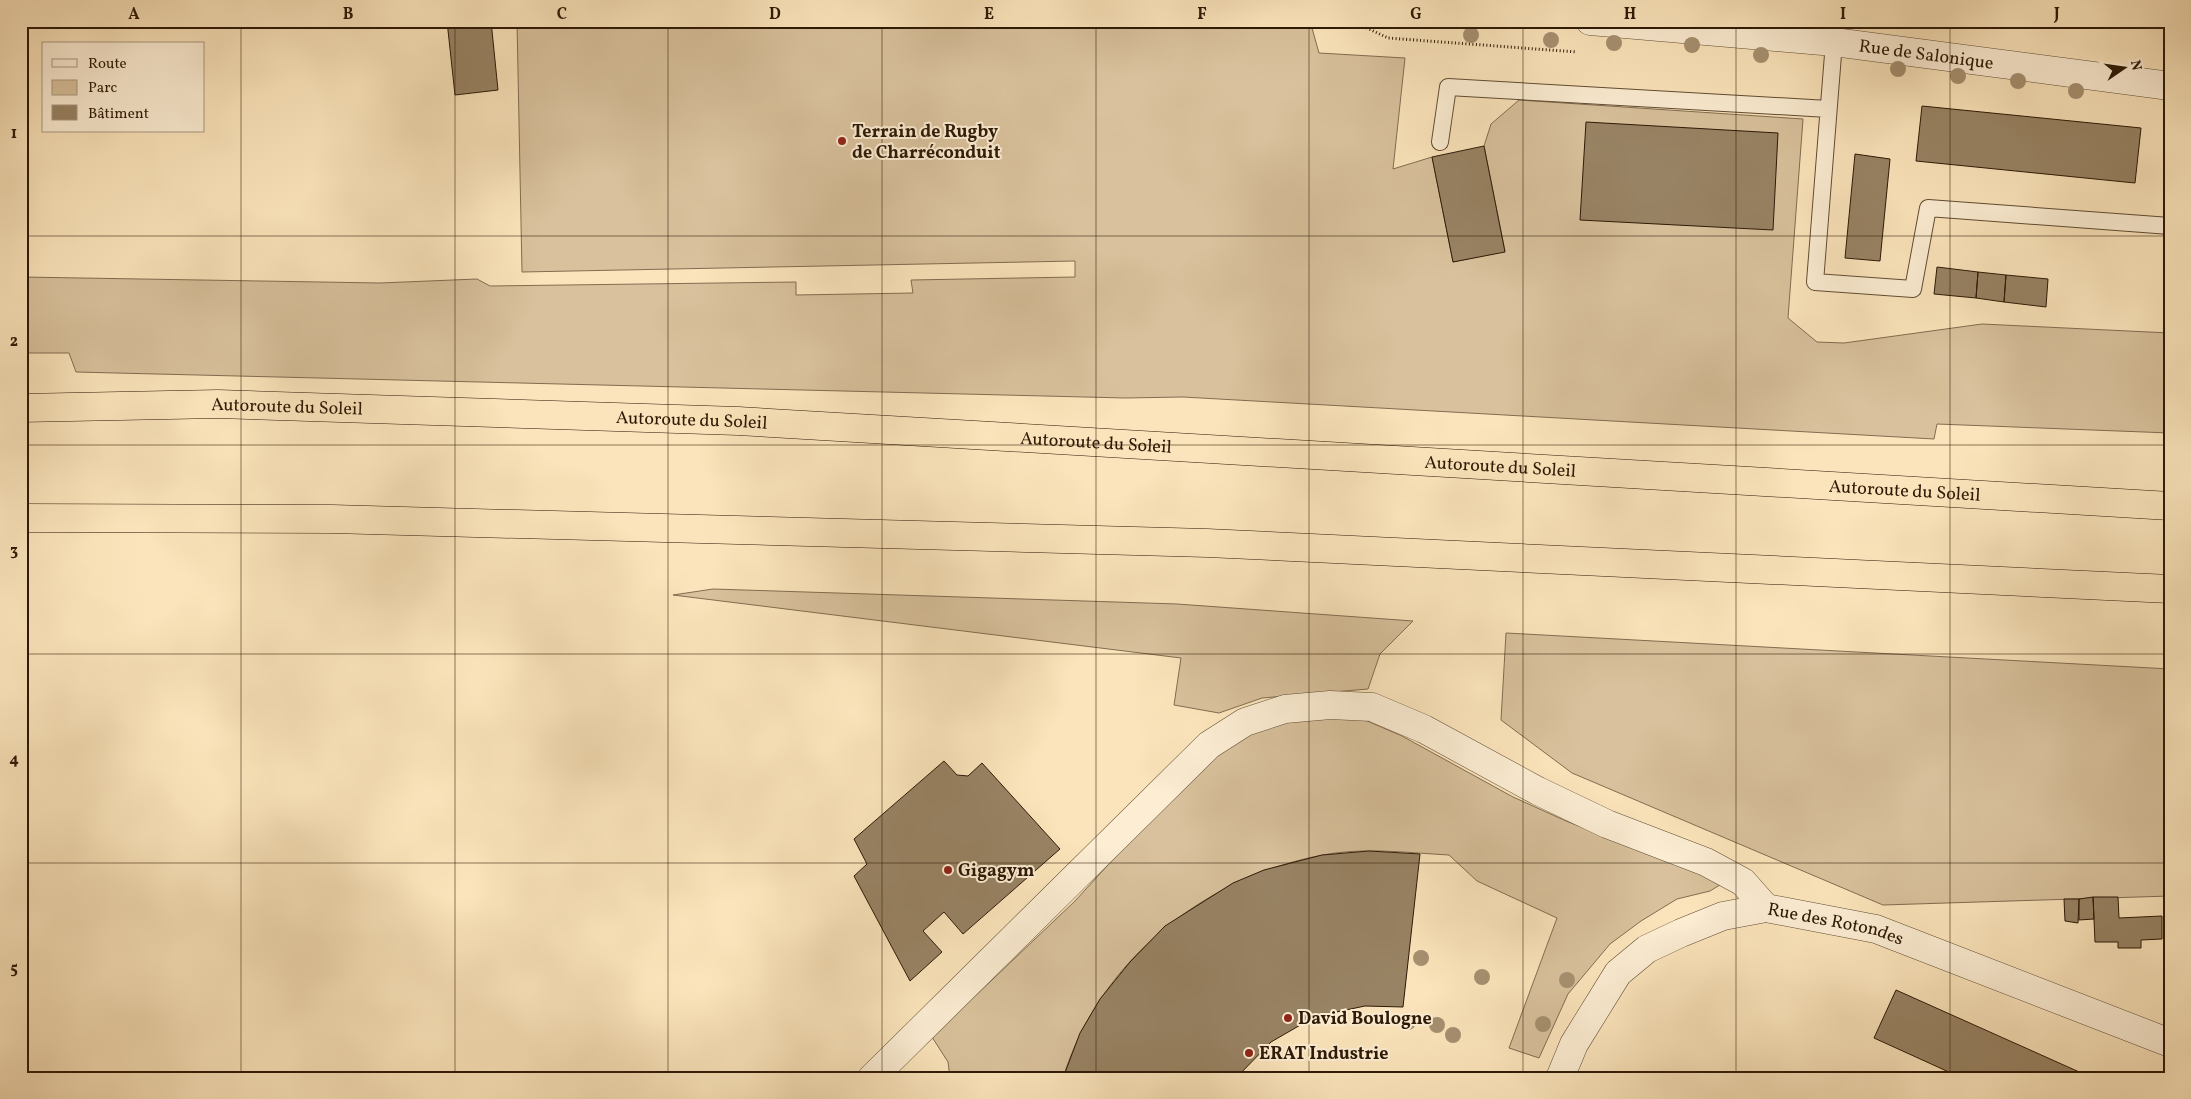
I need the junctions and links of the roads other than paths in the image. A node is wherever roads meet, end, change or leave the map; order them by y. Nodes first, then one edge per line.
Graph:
1 (1590, 21) edge
2 (1834, 42) junction
3 (2170, 86) edge
4 (1828, 108) junction
5 (1440, 142) dead end
6 (2170, 226) edge
7 (21, 408) edge
8 (2170, 506) edge
9 (21, 518) edge
10 (2170, 588) edge
11 (1766, 908) junction
12 (2170, 1043) edge
13 (872, 1078) edge
14 (1560, 1078) edge

1 - 2 street, Rue de Salonique
2 - 3 street, Rue de Salonique
2 - 4 lane
4 - 5 lane
4 - 6 lane
7 - 8 highway, Autoroute du Soleil
9 - 10 highway
11 - 12 street, Rue des Rotondes
11 - 13 street
11 - 14 street, Rue des Rotondes

